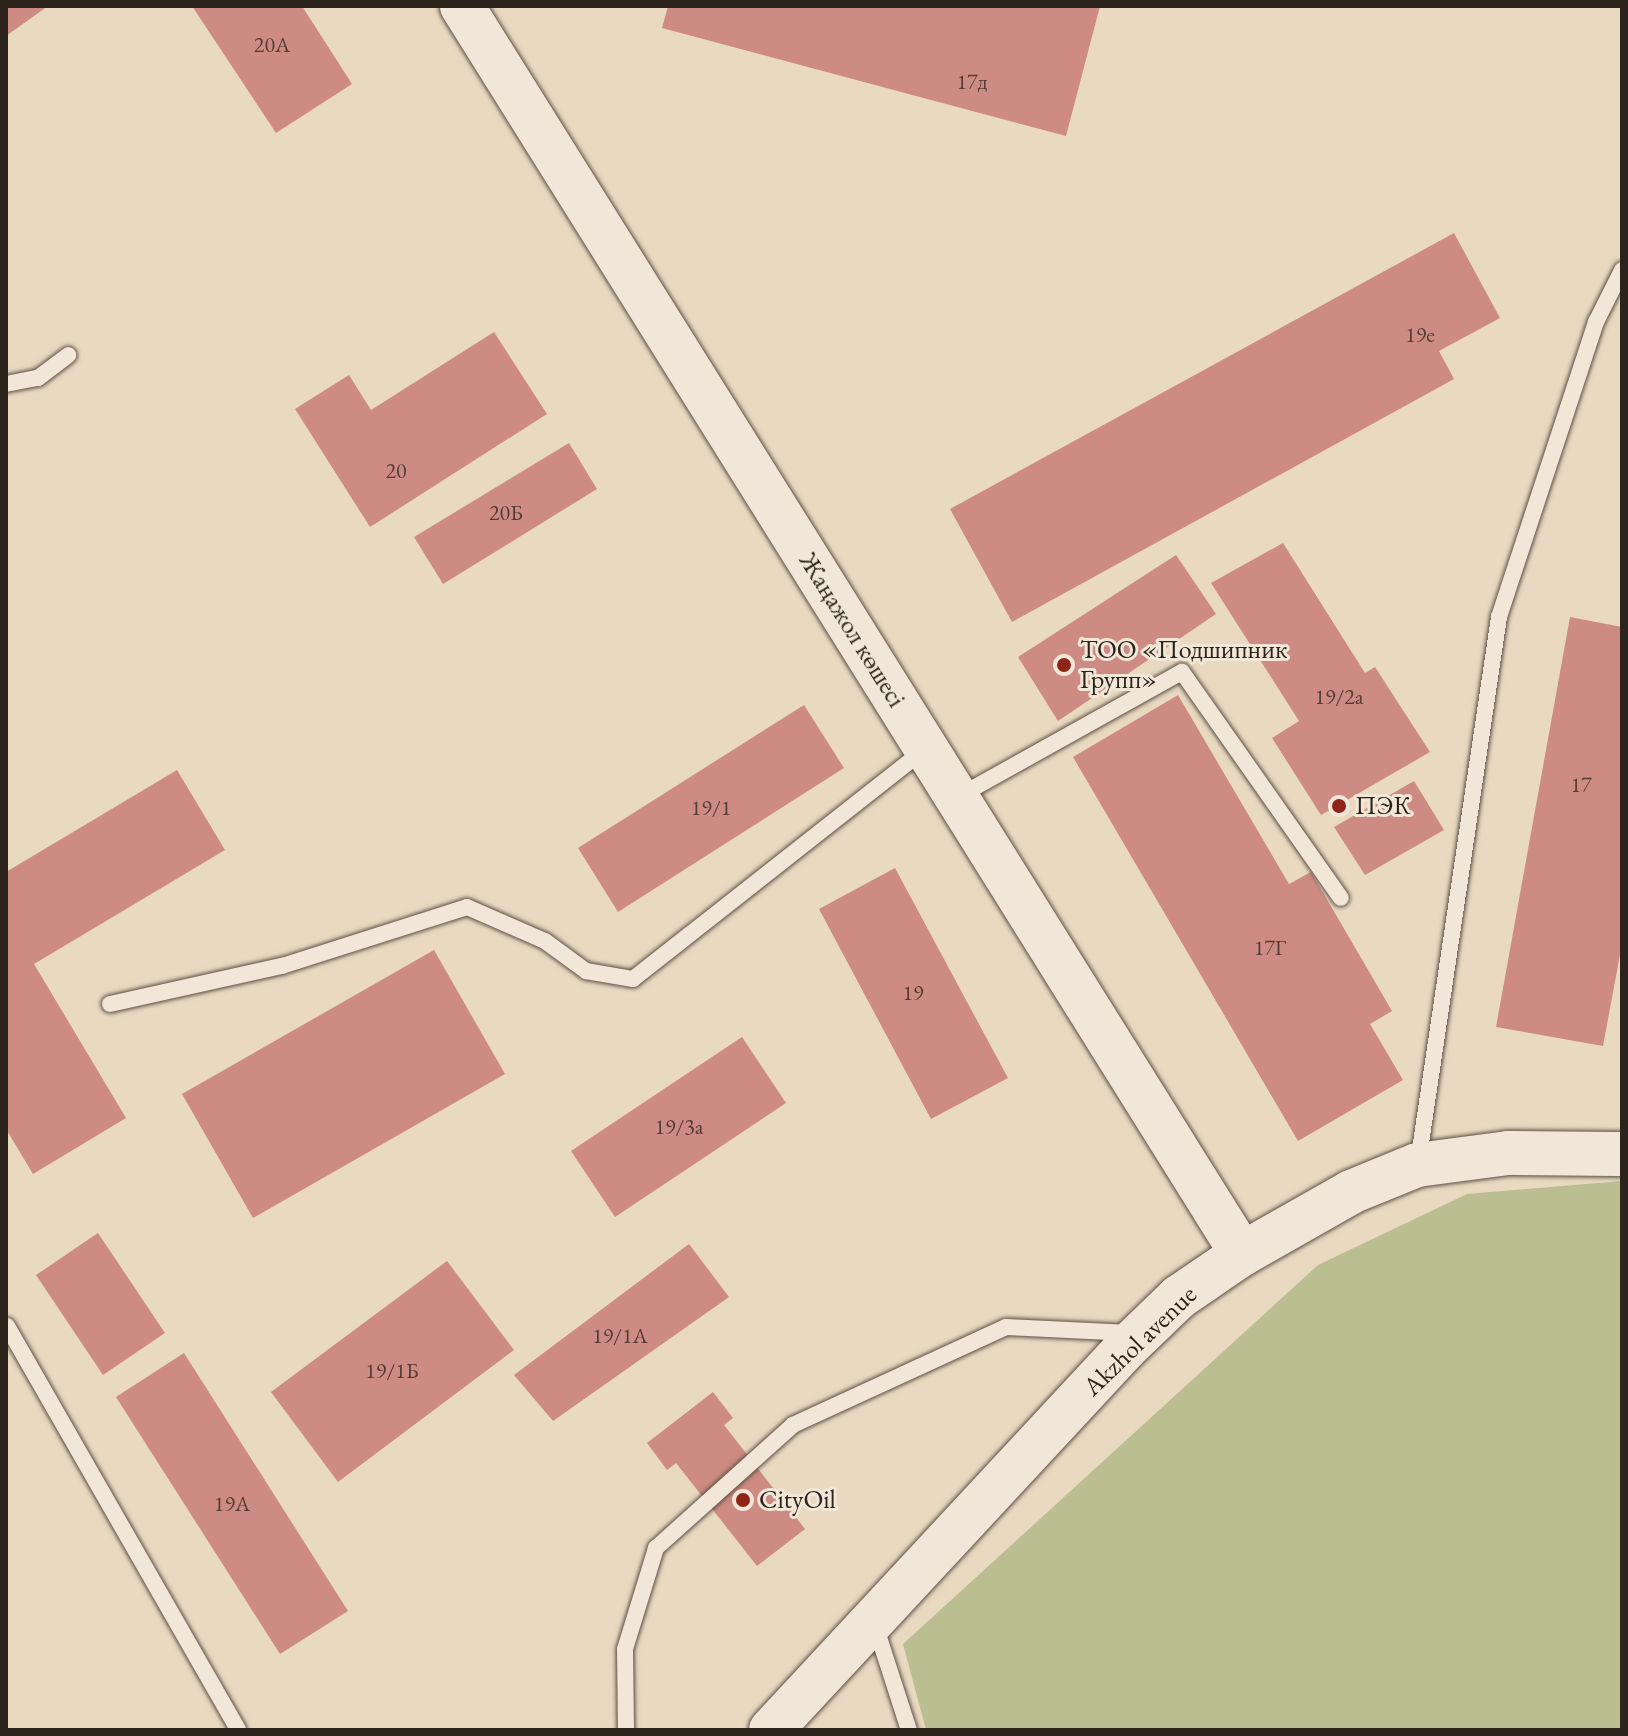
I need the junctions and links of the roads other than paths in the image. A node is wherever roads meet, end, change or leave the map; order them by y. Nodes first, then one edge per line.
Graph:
1 (462, 6) edge
2 (1622, 270) edge
3 (68, 355) dead end
4 (6, 384) edge
5 (926, 748) junction
6 (959, 796) junction
7 (1341, 898) dead end
8 (110, 1004) dead end
9 (1622, 1154) edge
10 (1417, 1165) junction
11 (1242, 1254) junction
12 (7, 1326) edge
13 (1141, 1334) junction
14 (873, 1620) junction
15 (238, 1730) edge
16 (626, 1730) edge
17 (771, 1730) edge
18 (909, 1730) edge

1 - 5 main road, Жаңажол көшесі
2 - 10 lane
3 - 4 lane
5 - 6 main road, Жаңажол көшесі
5 - 8 lane
6 - 7 lane
6 - 11 main road, Жаңажол көшесі
9 - 10 main road, Akzhol avenue
10 - 11 main road, Akzhol avenue
11 - 13 main road, Akzhol avenue
12 - 15 lane
13 - 14 main road, Akzhol avenue
13 - 16 lane
14 - 17 main road, Akzhol avenue
14 - 18 lane

